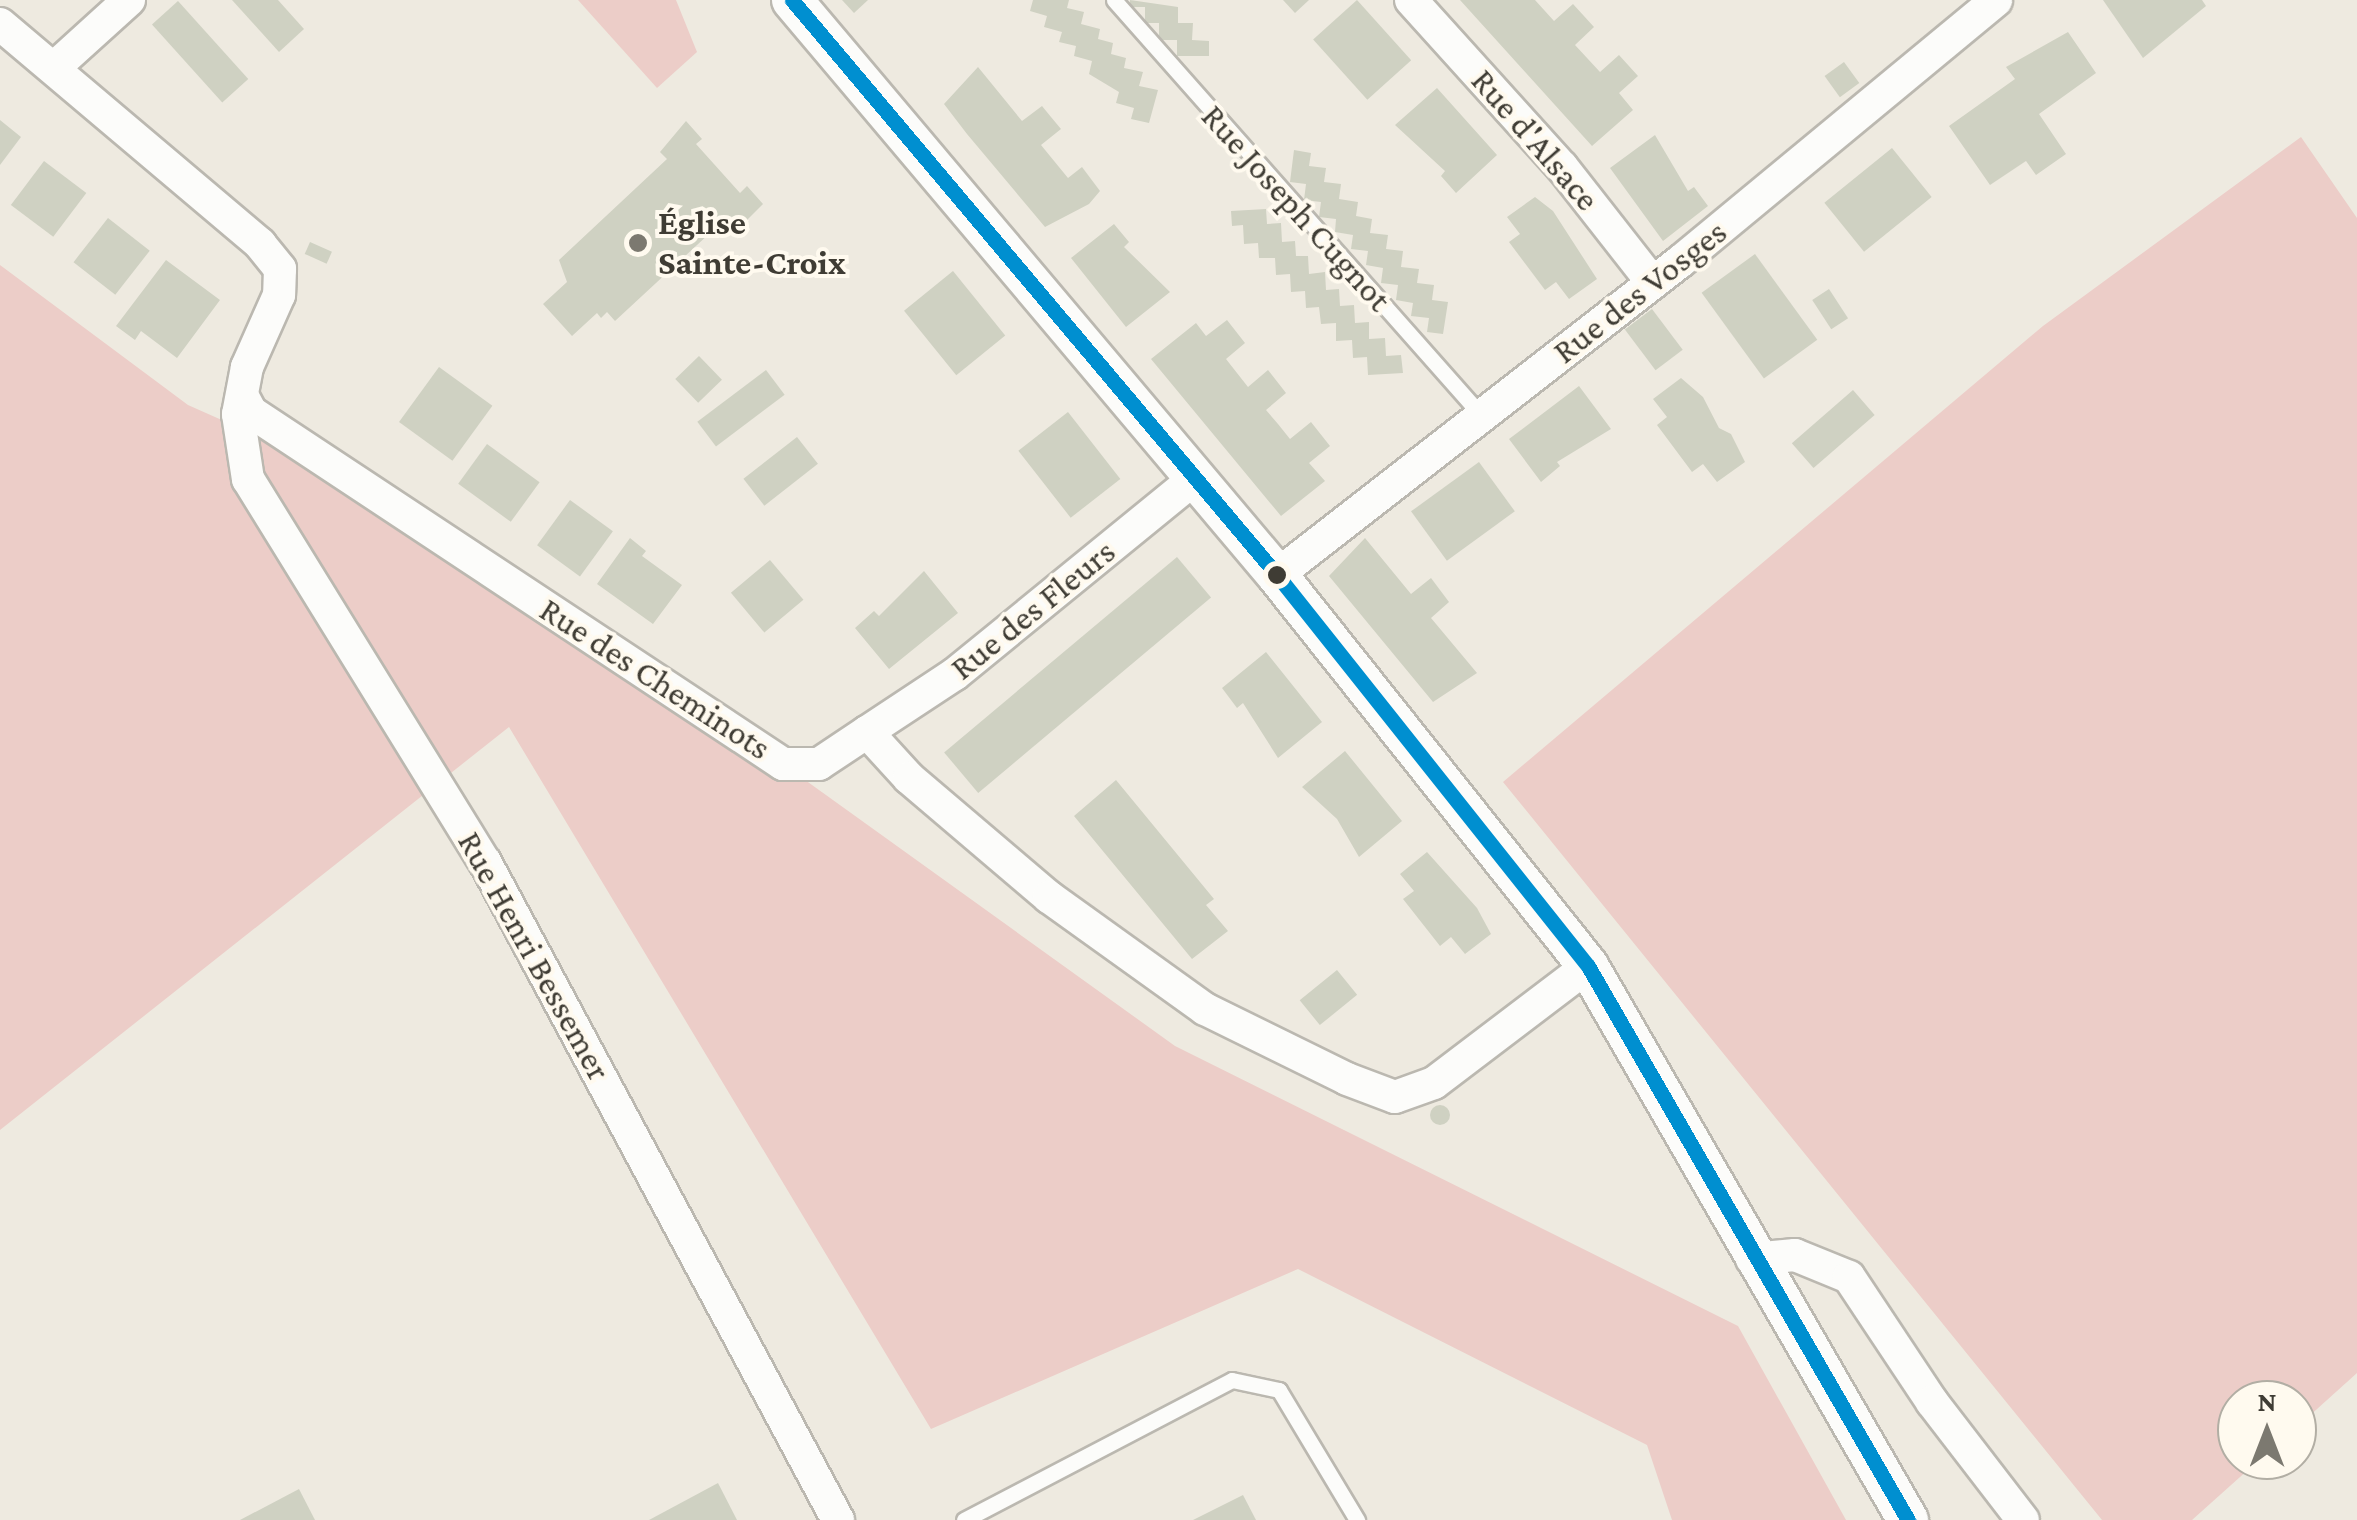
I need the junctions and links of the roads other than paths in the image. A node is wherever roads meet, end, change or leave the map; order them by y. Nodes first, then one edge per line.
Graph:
1 (129, 0) edge
2 (792, 0) edge
3 (1114, 0) edge
4 (1412, 0) edge
5 (1996, 0) edge
6 (0, 24) edge
7 (55, 68) junction
8 (1654, 282) junction
9 (243, 397) junction
10 (1480, 415) junction
11 (1193, 480) junction
12 (1277, 575) junction
13 (867, 732) junction
14 (1588, 966) junction
15 (1752, 1259) junction
16 (838, 1520) edge
17 (964, 1520) edge
18 (1357, 1520) edge
19 (1908, 1520) edge
20 (2023, 1520) edge

1 - 7 street
2 - 11 street
3 - 10 lane, Rue Joseph Cugnot
4 - 8 street, Rue d'Alsace
5 - 8 street, Rue des Vosges
6 - 7 street
7 - 9 street
8 - 10 street, Rue des Vosges
9 - 13 street, Rue des Cheminots
9 - 16 street, Rue Henri Bessemer
10 - 12 street, Rue des Vosges
11 - 12 street
11 - 13 street, Rue des Fleurs
12 - 14 street
13 - 14 street
14 - 15 street
15 - 19 street
15 - 20 street
17 - 18 lane

